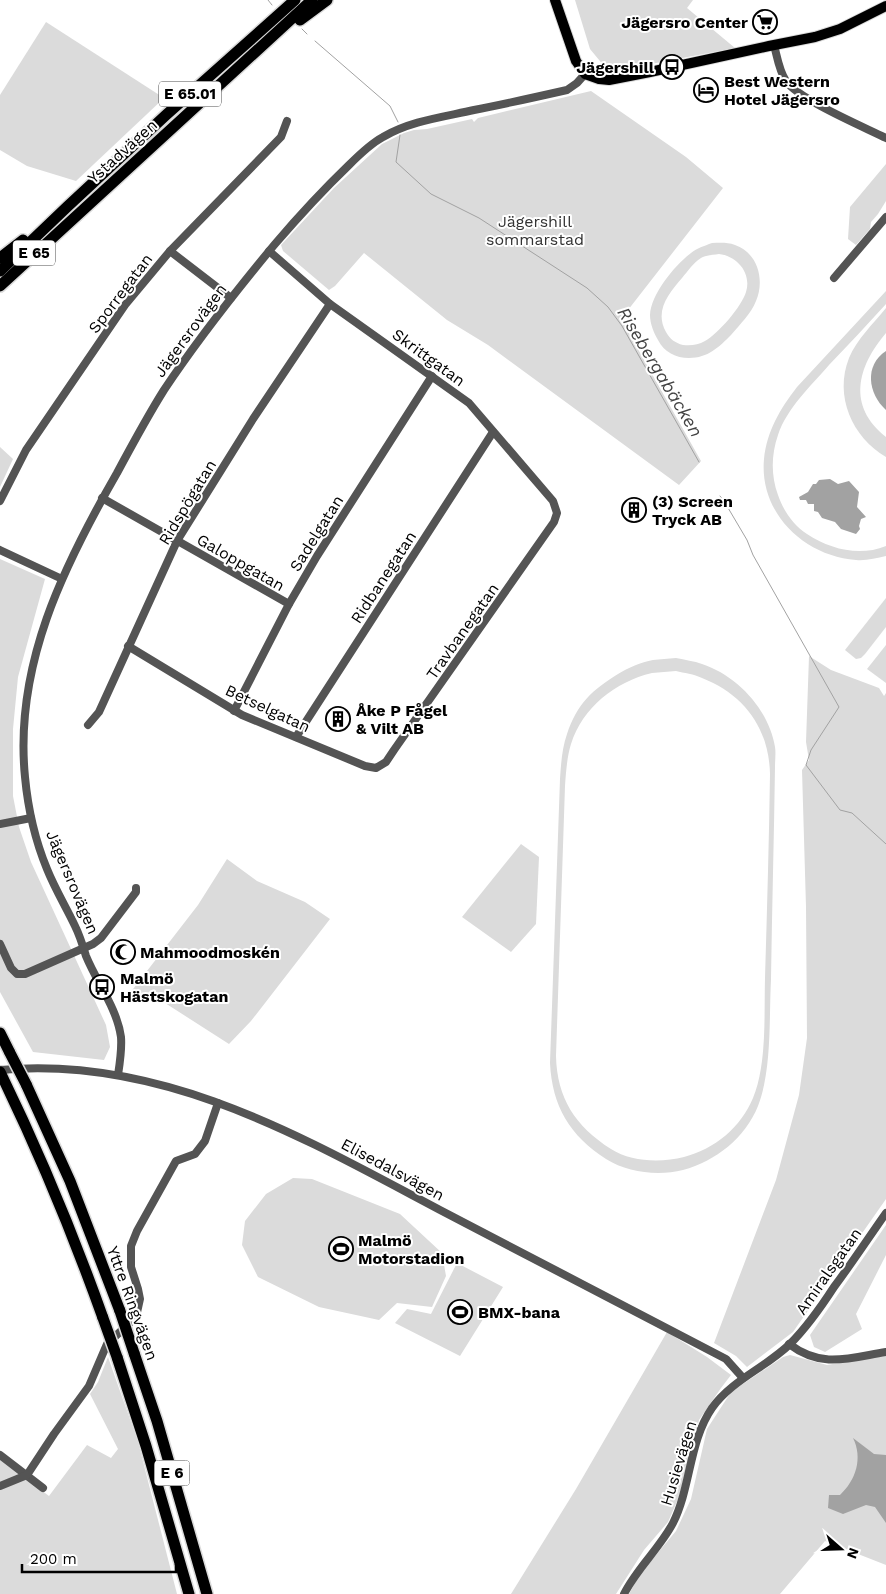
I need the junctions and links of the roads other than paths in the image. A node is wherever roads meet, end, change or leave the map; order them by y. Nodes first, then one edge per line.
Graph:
1 (312, 0) edge
2 (327, 0) edge
3 (555, 0) edge
4 (293, 1) edge
5 (886, 6) edge
6 (774, 45) junction
7 (585, 74) junction
8 (221, 83) junction
9 (287, 121) dead end
10 (886, 138) edge
11 (68, 206) junction
12 (886, 218) edge
13 (70, 222) junction
14 (170, 251) junction
15 (269, 251) junction
16 (0, 258) edge
17 (0, 271) edge
18 (834, 278) dead end
19 (0, 286) edge
20 (0, 295) edge
21 (231, 298) junction
22 (330, 304) junction
23 (432, 376) junction
24 (493, 432) junction
25 (102, 498) junction
26 (0, 501) edge
27 (554, 504) joint
28 (177, 541) junction
29 (0, 550) edge
30 (62, 579) junction
31 (289, 604) junction
32 (128, 646) junction
33 (234, 711) junction
34 (88, 725) dead end
35 (296, 737) junction
36 (376, 768) joint
37 (31, 818) junction
38 (0, 824) edge
39 (136, 888) dead end
40 (0, 944) edge
41 (84, 948) junction
42 (0, 1033) edge
43 (0, 1071) edge
44 (118, 1075) junction
45 (218, 1103) junction
46 (886, 1212) edge
47 (789, 1344) junction
48 (886, 1352) edge
49 (743, 1378) junction
50 (0, 1454) edge
51 (27, 1475) junction
52 (0, 1486) edge
53 (42, 1488) dead end
54 (188, 1594) edge
55 (207, 1594) edge
56 (624, 1594) edge

1 - 8 highway, Ystadvägen / E 65.01
2 - 8 highway
3 - 7 main road
4 - 11 highway, Ystadvägen / E 65.01
5 - 6 main road
6 - 7 main road
6 - 10 street
7 - 15 street, Jägersrovägen
8 - 13 highway, Ystadvägen / E 65.01
9 - 14 street, Sporregatan
11 - 16 highway
11 - 17 highway, Ystadvägen / E 65
12 - 18 street
13 - 19 highway, Ystadvägen / E 65
13 - 20 highway
14 - 21 street
14 - 26 street, Sporregatan
15 - 21 street, Jägersrovägen
15 - 22 street, Skrittgatan
21 - 25 street, Jägersrovägen
22 - 23 street, Skrittgatan
22 - 28 street, Ridspögatan
23 - 24 street, Skrittgatan
23 - 31 street, Sadelgatan
24 - 27 street, Skrittgatan
24 - 35 street, Ridbanegatan
25 - 28 street, Galoppgatan
25 - 30 street, Jägersrovägen
27 - 36 street, Travbanegatan
28 - 31 street, Galoppgatan
28 - 32 street, Ridspögatan
29 - 30 street
30 - 37 street, Jägersrovägen
31 - 33 street, Sadelgatan
32 - 33 street, Betselgatan
32 - 34 street, Ridspögatan
33 - 35 street, Betselgatan
35 - 36 street, Betselgatan
37 - 38 street
37 - 41 street, Jägersrovägen
39 - 41 street
40 - 41 street
41 - 44 street, Jägersrovägen
42 - 55 highway, Yttre Ringvägen / E 6, bridge
43 - 44 street, Elisedalsvägen
43 - 54 highway, Yttre Ringvägen / E 6, bridge
44 - 45 street, Elisedalsvägen
45 - 49 street, Elisedalsvägen
45 - 51 street
46 - 47 street, Amiralsgatan
47 - 48 street
47 - 49 street, Husievägen
49 - 56 street, Husievägen
50 - 51 street
51 - 52 street
51 - 53 street

